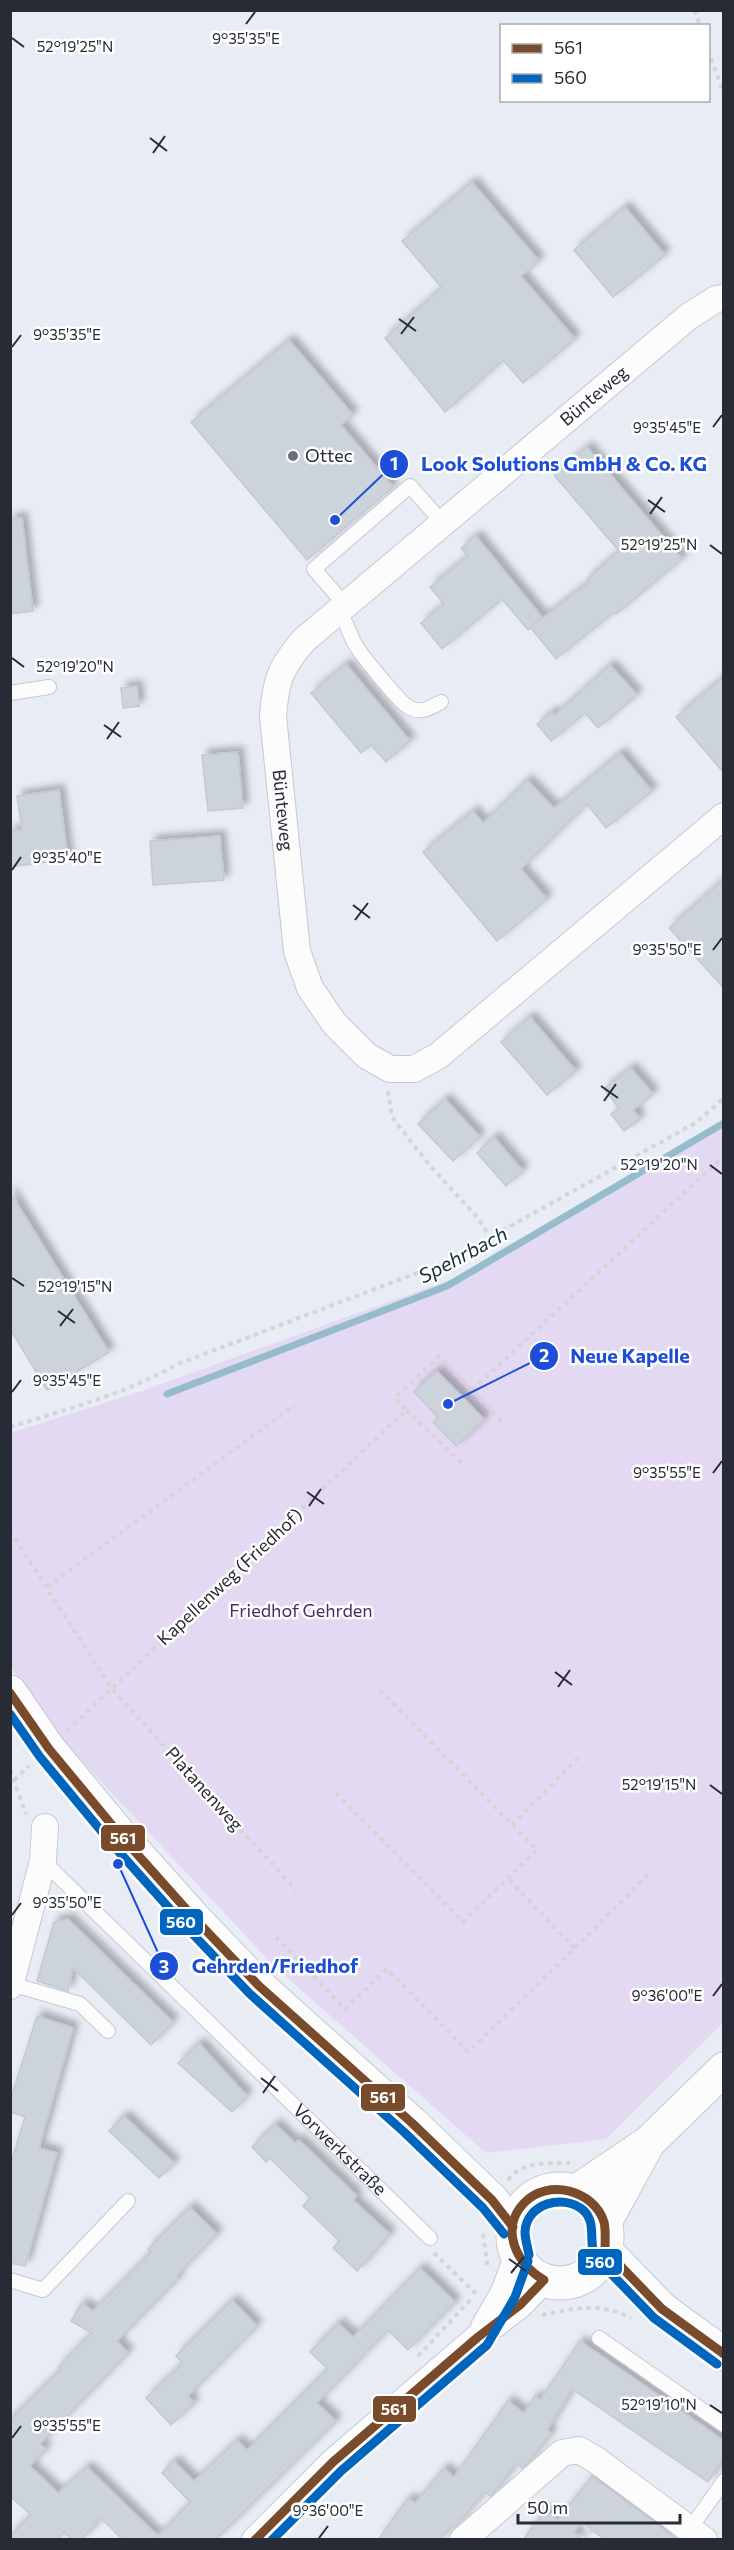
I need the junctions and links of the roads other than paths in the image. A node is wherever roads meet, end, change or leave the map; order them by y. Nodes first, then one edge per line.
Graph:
1 (723, 298) edge
2 (442, 523) junction
3 (342, 608) junction
4 (49, 687) dead end
5 (10, 693) edge
6 (441, 702) dead end
7 (722, 820) edge
8 (10, 1692) edge
9 (45, 1827) dead end
10 (43, 1861) junction
11 (11, 1985) edge
12 (108, 2031) dead end
13 (723, 2069) edge
14 (412, 2123) junction
15 (648, 2143) junction
16 (577, 2191) junction
17 (531, 2197) junction
18 (128, 2201) dead end
19 (605, 2236) junction
20 (430, 2238) road end
21 (515, 2242) junction
22 (584, 2277) junction
23 (10, 2280) edge
24 (544, 2280) junction
25 (662, 2309) junction
26 (478, 2337) junction
27 (599, 2338) dead end
28 (723, 2354) edge
29 (723, 2425) edge
30 (723, 2481) edge
31 (697, 2534) edge
32 (255, 2540) edge
33 (463, 2540) edge

1 - 2 street, Bünteweg
2 - 3 street, Bünteweg
2 - 3 lane
3 - 6 lane
3 - 7 street, Bünteweg
4 - 5 lane
8 - 14 street
9 - 10 street
10 - 11 street
10 - 20 lane, Vorwerkstraße
11 - 12 lane
13 - 15 street
14 - 17 street
14 - 21 street
15 - 16 street
15 - 19 street
16 - 17 street
16 - 19 street
17 - 21 street
18 - 23 lane
19 - 22 street
19 - 25 street
21 - 24 street
21 - 26 street
22 - 24 street
22 - 25 street
24 - 26 street
25 - 28 street
26 - 32 street
27 - 29 lane
30 - 31 lane
31 - 33 street

